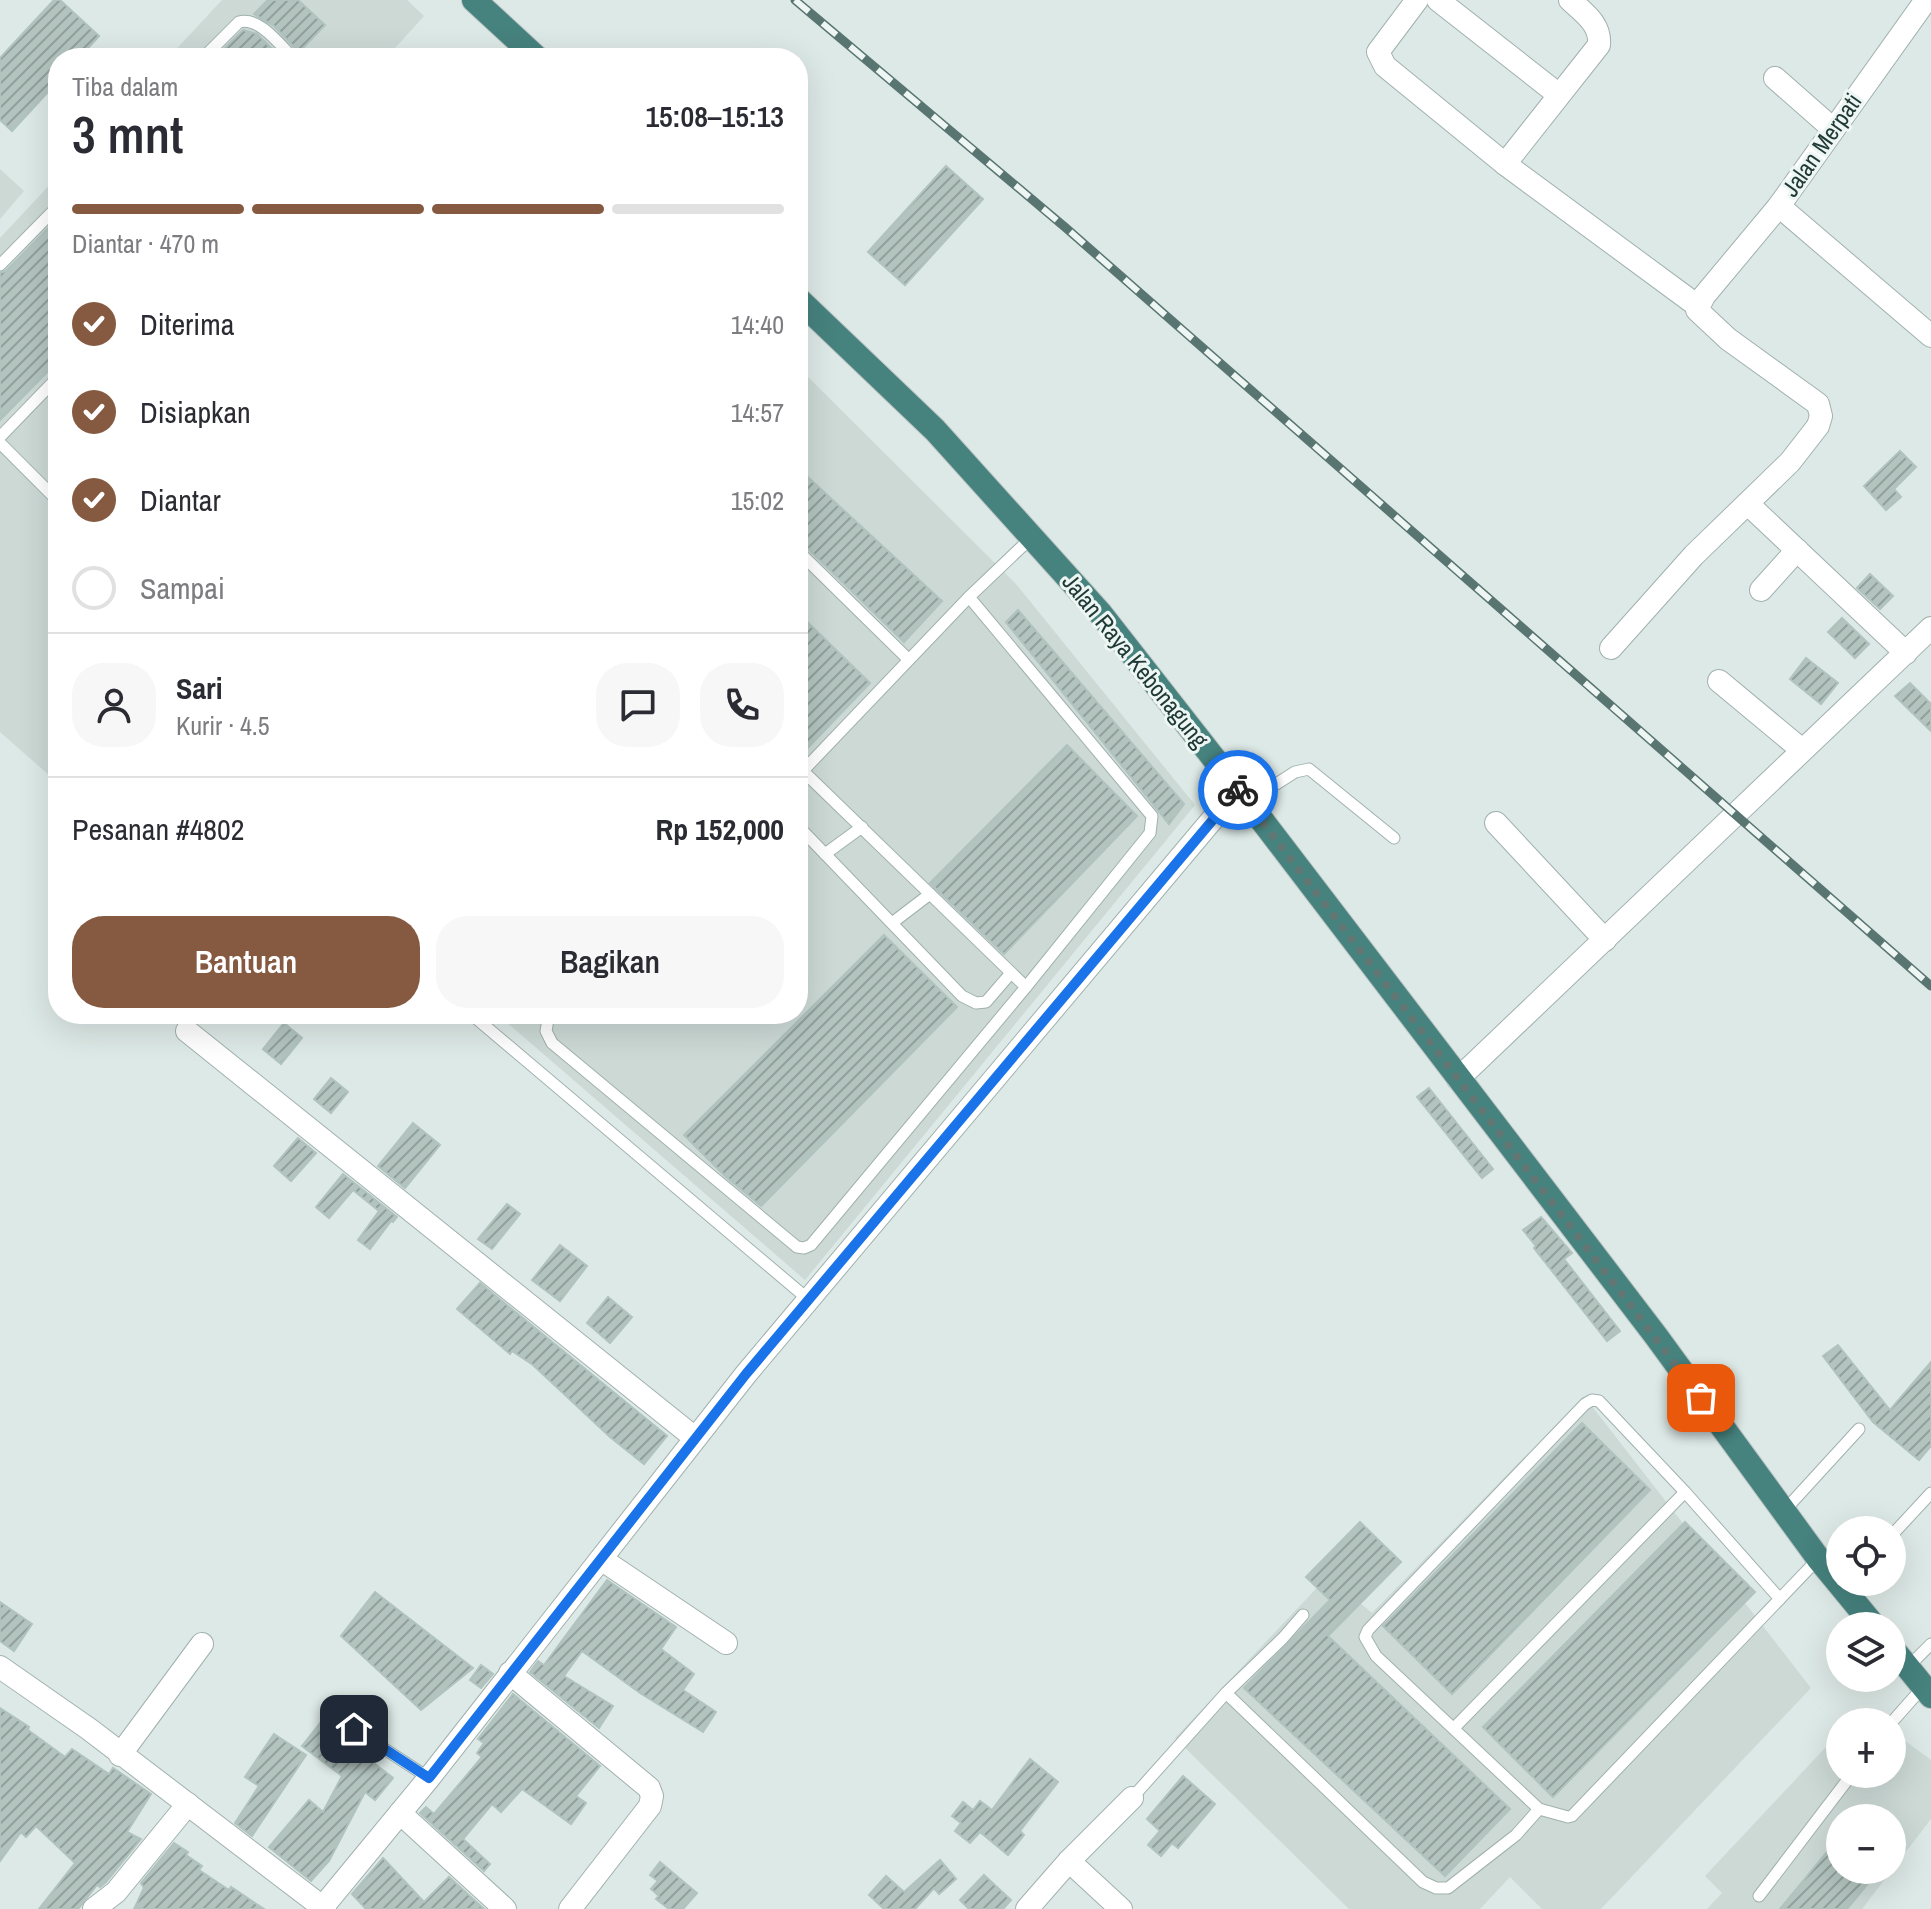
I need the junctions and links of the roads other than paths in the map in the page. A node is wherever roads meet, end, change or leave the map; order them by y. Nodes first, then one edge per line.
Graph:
1 (474, 0) edge
2 (1417, 0) edge
3 (1438, 0) edge
4 (1570, 0) edge
5 (1915, 4) edge
6 (213, 48) edge
7 (282, 48) edge
8 (526, 48) edge
9 (1775, 78) dead end
10 (1559, 95) junction
11 (1833, 129) junction
12 (1505, 164) junction
13 (1779, 206) junction
14 (48, 216) edge
15 (0, 265) edge
16 (1699, 307) junction
17 (808, 309) edge
18 (1931, 336) edge
19 (48, 388) edge
20 (0, 440) edge
21 (48, 490) edge
22 (1748, 504) junction
23 (1032, 536) junction
24 (1797, 550) junction
25 (808, 561) edge
26 (1761, 590) dead end
27 (969, 597) junction
28 (1931, 628) edge
29 (1611, 648) dead end
30 (1906, 653) junction
31 (908, 659) junction
32 (1719, 681) dead end
33 (1802, 750) junction
34 (808, 766) edge
35 (808, 779) edge
36 (1243, 795) junction
37 (1496, 823) dead end
38 (862, 827) junction
39 (808, 836) edge
40 (1394, 838) dead end
41 (825, 854) junction
42 (930, 894) junction
43 (892, 923) junction
44 (1605, 940) junction
45 (1011, 973) junction
46 (1026, 987) junction
47 (483, 1024) edge
48 (547, 1024) edge
49 (187, 1031) dead end
50 (1458, 1079) junction
51 (809, 1300) junction
52 (1859, 1429) dead end
53 (695, 1438) junction
54 (1685, 1492) junction
55 (1931, 1493) edge
56 (1784, 1511) junction
57 (1906, 1520) edge
58 (1818, 1558) junction
59 (601, 1559) junction
60 (1826, 1566) edge
61 (1780, 1599) junction
62 (1303, 1615) dead end
63 (726, 1643) dead end
64 (202, 1644) dead end
65 (1931, 1644) edge
66 (1906, 1665) edge
67 (0, 1667) edge
68 (1908, 1667) junction
69 (510, 1673) junction
70 (1927, 1691) edge
71 (1226, 1693) junction
72 (1906, 1710) edge
73 (1454, 1728) junction
74 (354, 1729) dead end
75 (120, 1755) junction
76 (429, 1778) junction
77 (1841, 1788) edge
78 (1132, 1798) joint
79 (188, 1804) junction
80 (1539, 1809) junction
81 (400, 1813) junction
82 (1069, 1861) junction
83 (1759, 1896) dead end
84 (323, 1908) edge
85 (94, 1909) edge
86 (505, 1909) edge
87 (570, 1909) edge
88 (1027, 1909) edge
89 (1121, 1909) edge

1 - 8 highway
2 - 12 street
3 - 10 street
4 - 10 street
5 - 11 street, Jalan Merpati
6 - 7 lane
9 - 11 street
10 - 12 street
11 - 13 street, Jalan Merpati
12 - 16 street
13 - 16 street
13 - 18 street, Jalan Merpati
14 - 15 lane
16 - 22 street
17 - 23 highway, Jalan Raya Kebonagung
19 - 20 lane
20 - 21 lane
22 - 24 street
22 - 29 street
23 - 27 lane
23 - 36 highway, Jalan Raya Kebonagung
24 - 26 street
24 - 30 street
25 - 31 lane
27 - 31 lane
27 - 46 lane
28 - 30 street
30 - 33 street
31 - 34 lane
32 - 33 street
33 - 44 street
35 - 38 lane
36 - 40 lane
36 - 50 highway, Jalan Raya Kebonagung
36 - 51 street
37 - 44 street
38 - 41 lane
38 - 42 lane
39 - 41 lane
41 - 43 lane
42 - 43 lane
42 - 45 lane
43 - 45 lane
44 - 50 street
45 - 46 lane
46 - 48 lane
47 - 51 lane
49 - 53 street
50 - 56 highway, Jalan Raya Kebonagung
51 - 53 street
52 - 56 lane
53 - 59 street
54 - 61 lane
54 - 73 lane
54 - 73 lane
55 - 57 lane
56 - 58 highway, Jalan Raya Kebonagung
58 - 60 highway, Jalan Raya Kebonagung
58 - 61 lane
59 - 63 street
59 - 69 street
61 - 80 lane
62 - 71 lane
64 - 75 street
65 - 68 lane
66 - 68 highway
67 - 75 street
68 - 70 highway
69 - 76 street
69 - 87 street
70 - 72 lane
71 - 78 lane
71 - 80 lane
73 - 80 lane
74 - 76 lane
75 - 79 street
76 - 81 street
77 - 83 lane
78 - 82 street
79 - 84 street
79 - 85 street
81 - 84 street
81 - 86 street
82 - 88 street
82 - 89 street

